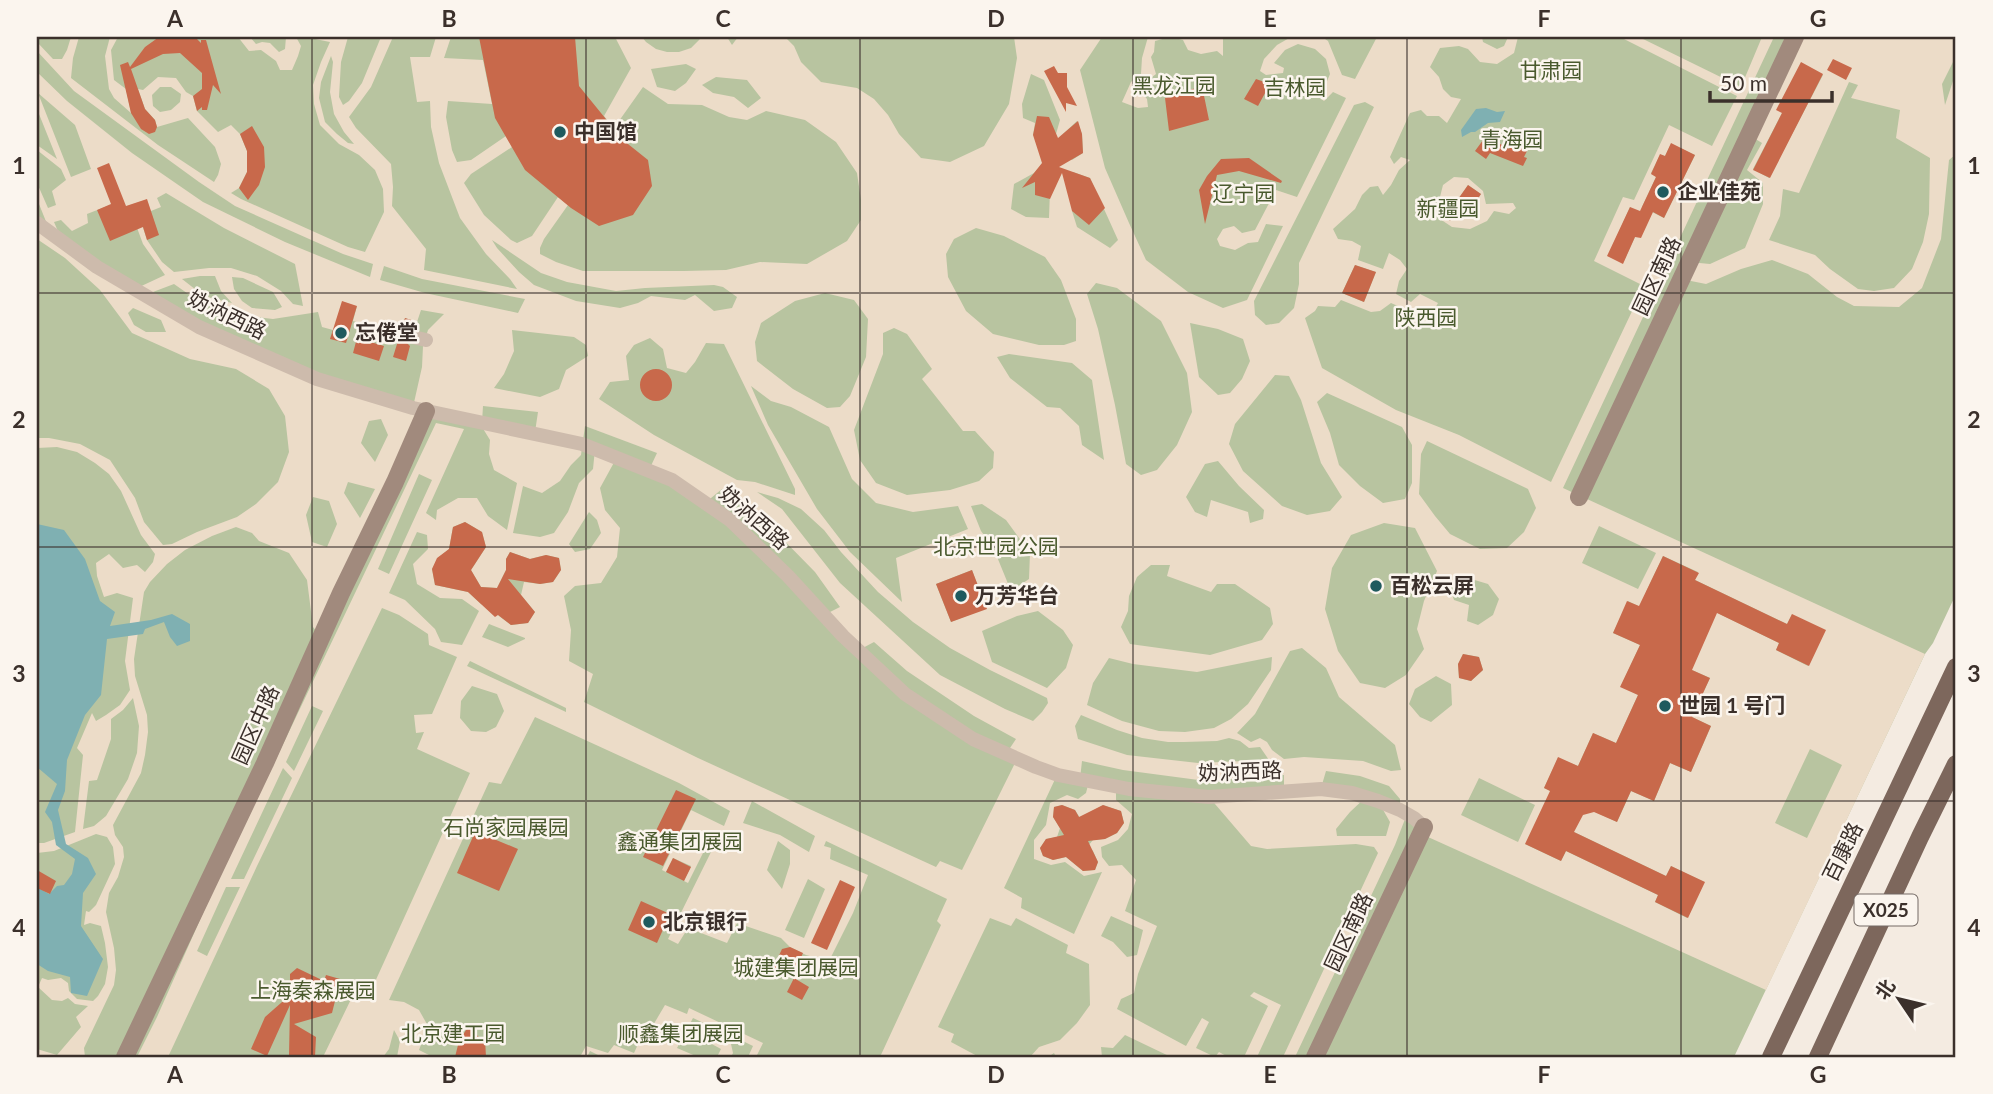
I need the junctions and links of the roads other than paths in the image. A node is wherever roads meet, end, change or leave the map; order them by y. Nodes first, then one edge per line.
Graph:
1 (1795, 37) edge
2 (37, 223) edge
3 (426, 411) junction
4 (1579, 497) dead end
5 (1956, 667) edge
6 (1956, 764) edge
7 (1423, 827) joint
8 (125, 1057) edge
9 (1315, 1057) edge
10 (1771, 1057) edge
11 (1818, 1057) edge

1 - 4 street, 园区南路
2 - 3 street, 妫汭西路
3 - 7 street, 妫汭西路
3 - 8 street, 园区中路
5 - 10 main road, 百康路
6 - 11 main road, X025
7 - 9 street, 园区南路

